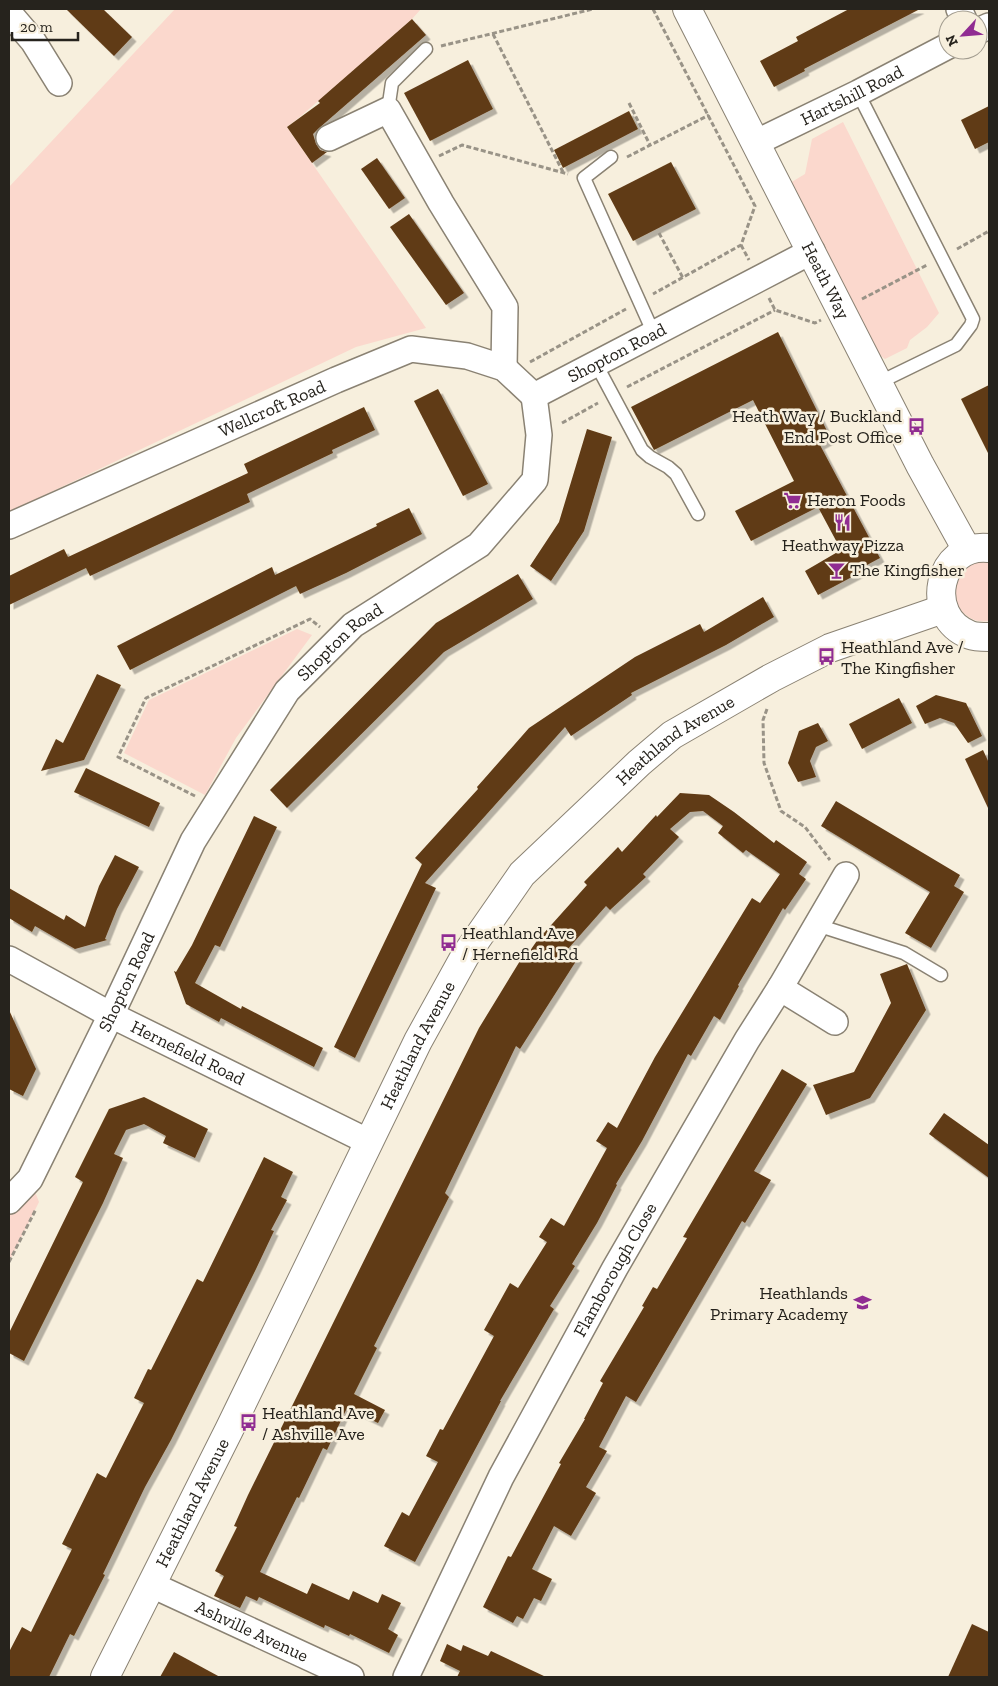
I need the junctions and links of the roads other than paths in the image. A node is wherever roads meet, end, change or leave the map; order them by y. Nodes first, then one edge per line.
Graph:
1 (687, 9) edge
2 (9, 13) edge
3 (426, 49) road end
4 (938, 51) edge
5 (59, 83) dead end
6 (858, 93) junction
7 (388, 110) junction
8 (329, 138) dead end
9 (755, 143) junction
10 (611, 157) road end
11 (812, 252) junction
12 (654, 334) junction
13 (504, 361) junction
14 (596, 364) junction
15 (878, 383) junction
16 (534, 396) junction
17 (698, 514) dead end
18 (9, 526) edge
19 (978, 549) edge
20 (943, 609) junction
21 (989, 637) edge
22 (846, 874) road end
23 (817, 925) junction
24 (9, 959) edge
25 (941, 975) dead end
26 (780, 988) junction
27 (111, 1015) junction
28 (835, 1022) dead end
29 (369, 1142) junction
30 (9, 1200) edge
31 (152, 1585) junction
32 (105, 1677) edge
33 (351, 1677) edge
34 (406, 1677) edge

1 - 9 street, Heath Way
2 - 5 street
3 - 7 lane
4 - 6 street, Hartshill Road
6 - 9 street, Hartshill Road
6 - 15 lane
7 - 8 street
7 - 13 street
9 - 11 street, Heath Way
10 - 12 lane
11 - 12 street, Shopton Road
11 - 15 street, Heath Way
12 - 14 street, Shopton Road
13 - 16 street, Wellcroft Road
13 - 18 street, Wellcroft Road
14 - 16 street, Shopton Road
14 - 17 lane
15 - 19 street, Heath Way
16 - 27 street, Shopton Road
19 - 20 street
20 - 21 street
20 - 29 street, Heathland Avenue
22 - 23 street, Flamborough Close
23 - 25 lane
23 - 26 street, Flamborough Close
24 - 27 street, Hernefield Road
26 - 28 street
26 - 34 street, Flamborough Close
27 - 29 street, Hernefield Road
27 - 30 street, Shopton Road
29 - 31 street, Heathland Avenue
31 - 32 street, Heathland Avenue
31 - 33 street, Ashville Avenue

